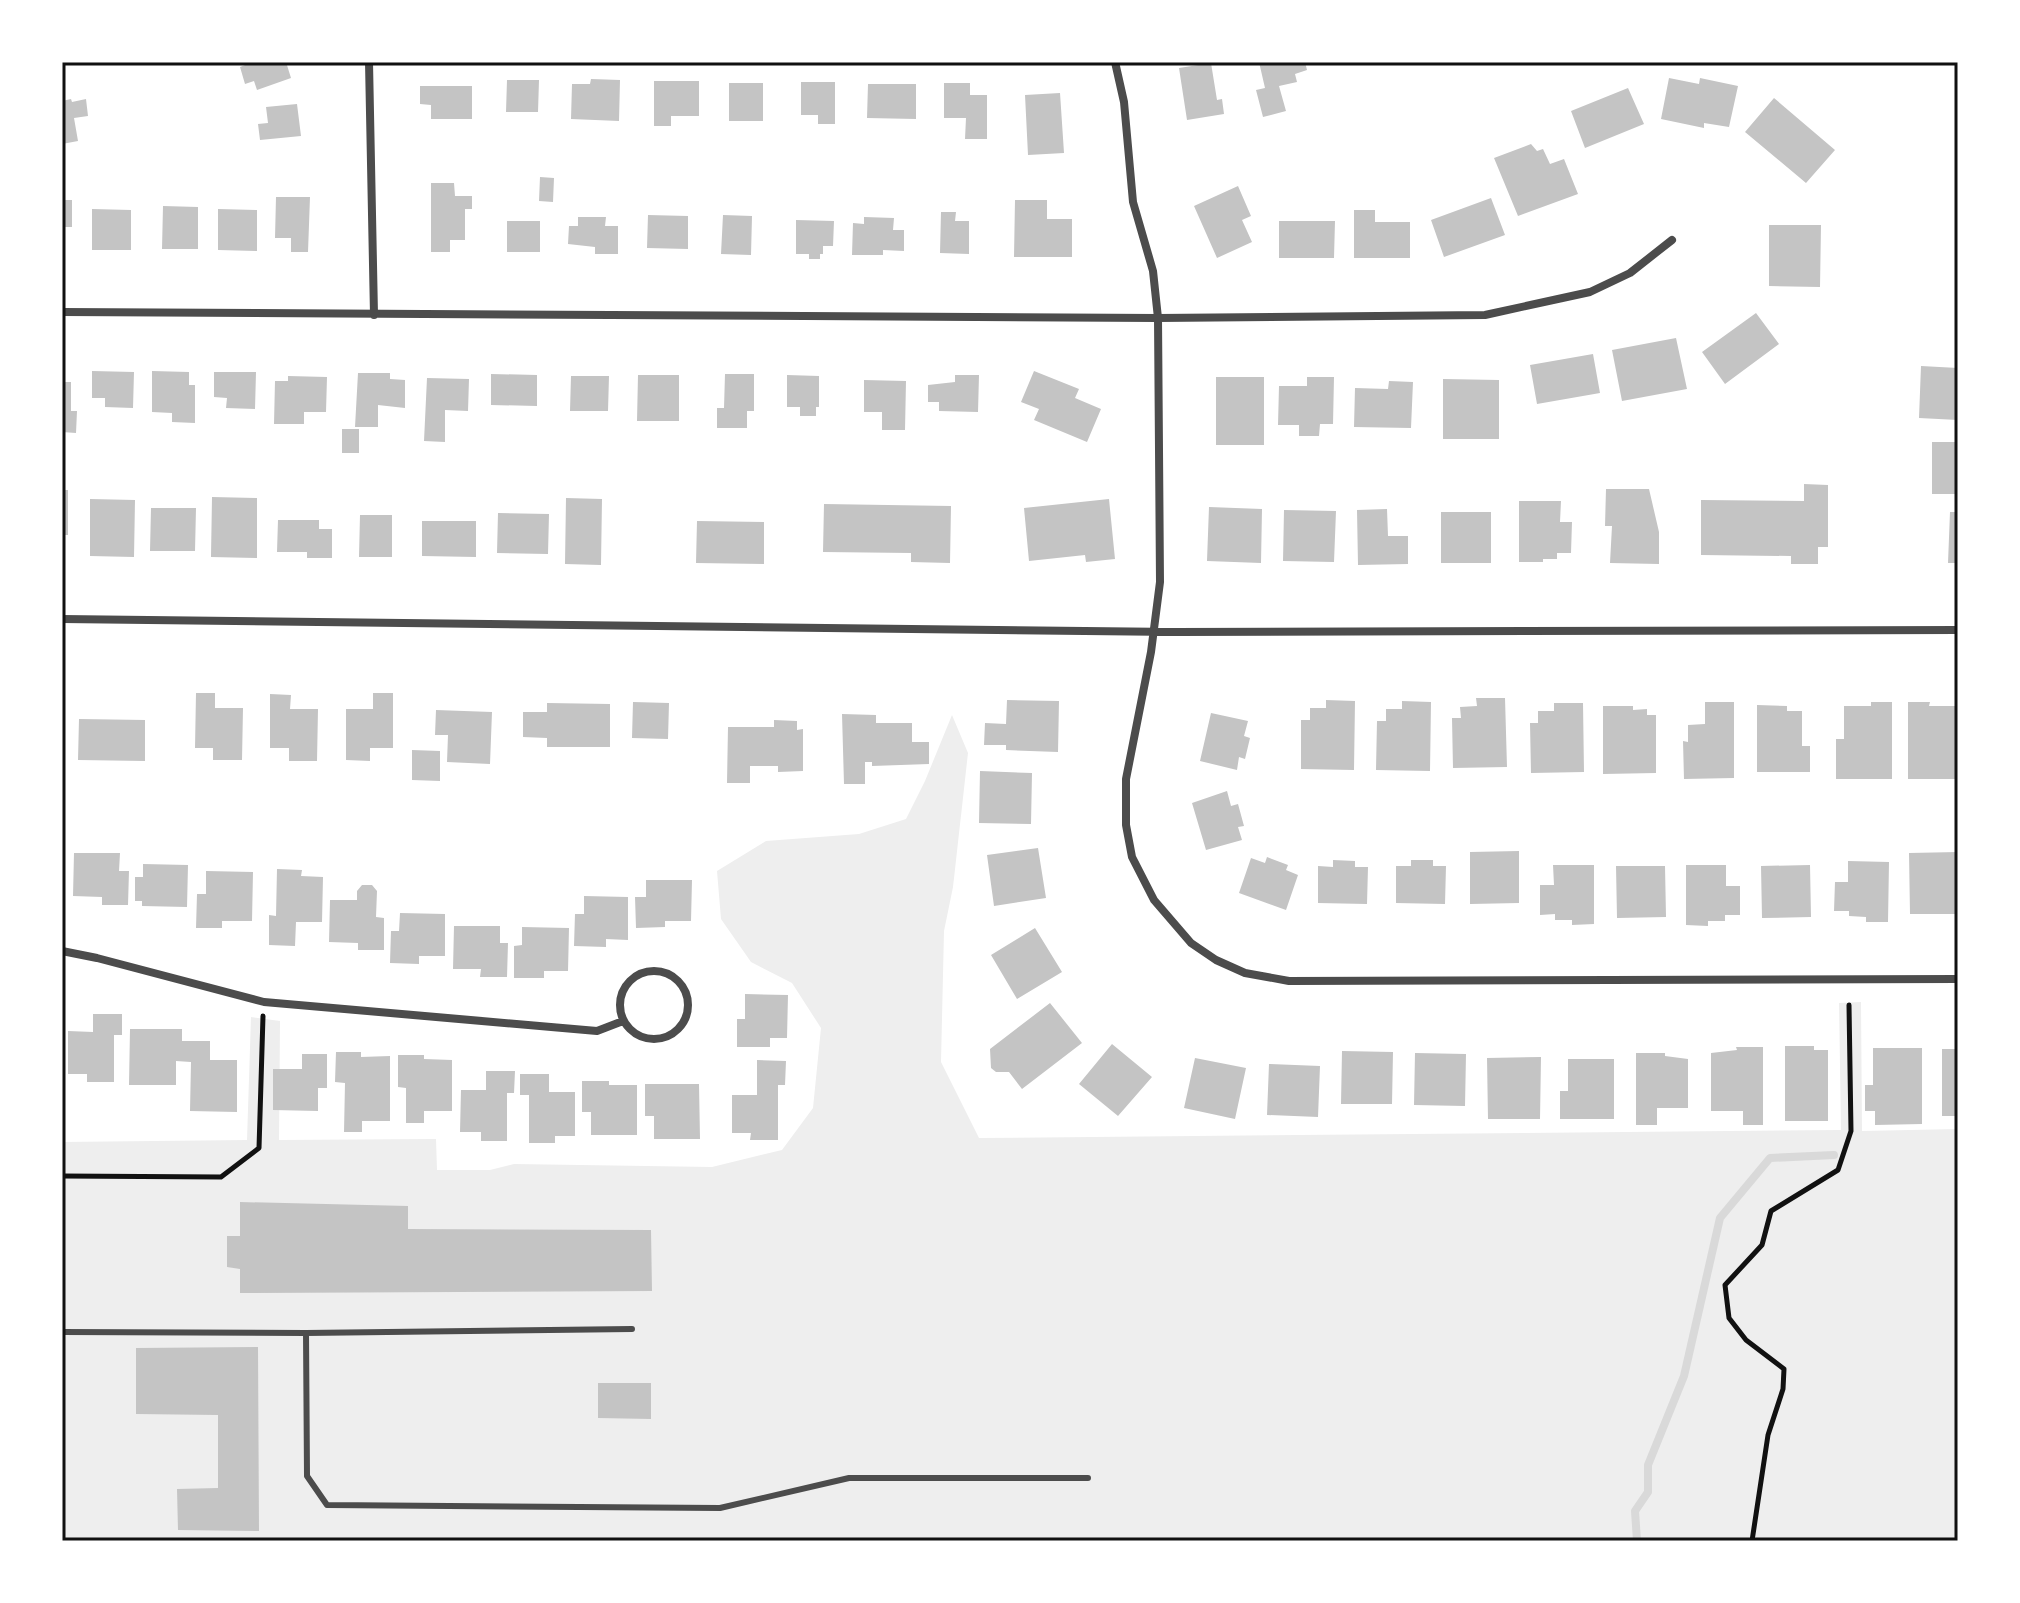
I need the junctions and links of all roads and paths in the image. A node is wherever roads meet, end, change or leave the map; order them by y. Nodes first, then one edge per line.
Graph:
1 (369, 62) edge
2 (1115, 62) edge
3 (1672, 240) dead end
4 (62, 312) edge
5 (374, 315) junction
6 (1158, 318) junction
7 (62, 619) edge
8 (1958, 630) edge
9 (1155, 631) junction
10 (62, 951) edge
11 (1958, 979) edge
12 (264, 1002) junction
13 (1849, 1005) dead end
14 (623, 1021) junction
15 (62, 1176) edge
16 (632, 1329) dead end
17 (62, 1332) edge
18 (306, 1333) junction
19 (1088, 1478) dead end
20 (1752, 1541) edge

1 - 5 street
2 - 6 street
3 - 6 street
4 - 5 street
5 - 6 street
6 - 9 street
7 - 9 street
8 - 9 street
9 - 11 street
10 - 12 street
12 - 14 street
12 - 15 path
13 - 20 path
14 - 14 street
16 - 18 lane
17 - 18 lane
18 - 19 lane

